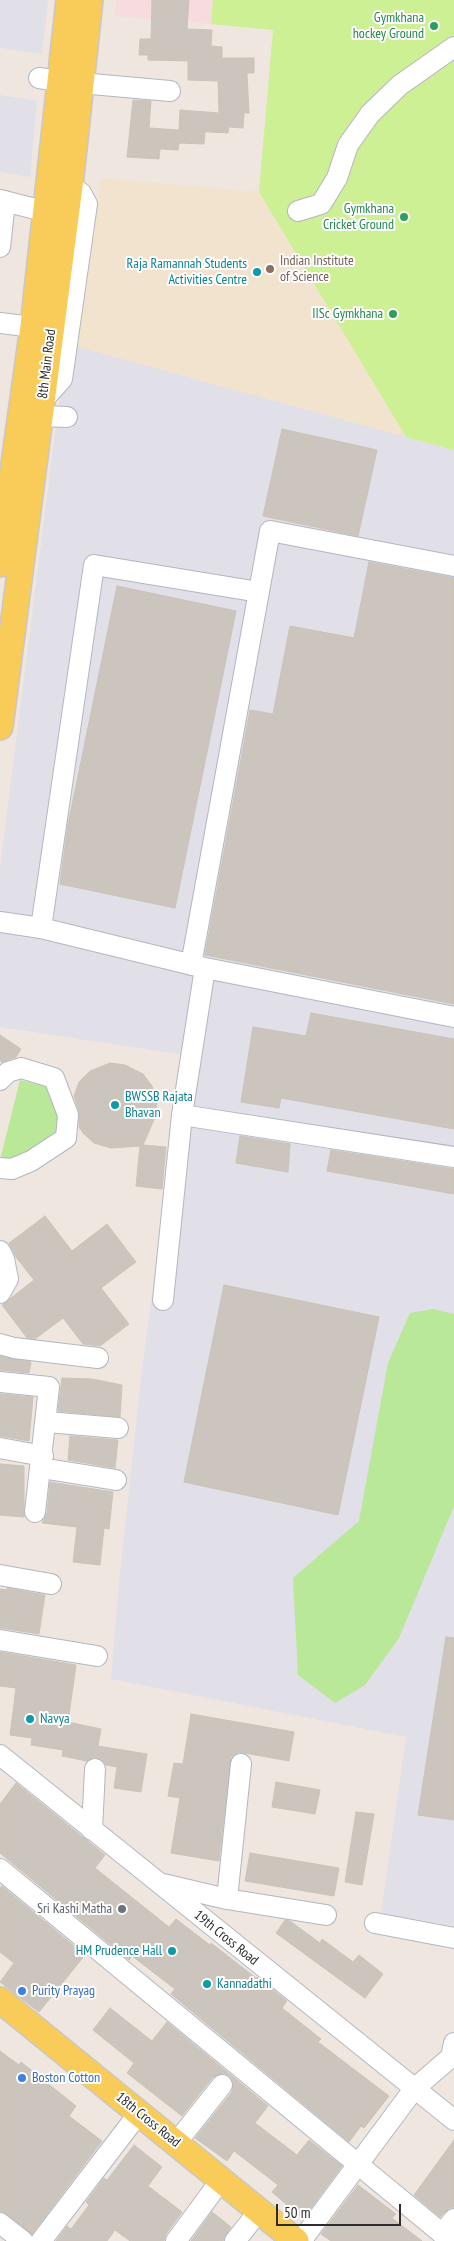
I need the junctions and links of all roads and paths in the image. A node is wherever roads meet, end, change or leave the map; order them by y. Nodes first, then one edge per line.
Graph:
1 (69, 0) edge
2 (90, 0) edge
3 (454, 48) edge
4 (59, 81) junction
5 (170, 91) dead end
6 (70, 186) junction
7 (2, 200) edge
8 (298, 211) dead end
9 (56, 214) junction
10 (0, 247) edge
11 (0, 323) edge
12 (33, 327) junction
13 (41, 408) junction
14 (67, 417) dead end
15 (0, 564) edge
16 (454, 566) edge
17 (259, 592) junction
18 (0, 727) edge
19 (0, 922) edge
20 (41, 928) junction
21 (198, 966) junction
22 (454, 1017) edge
23 (0, 1080) edge
24 (182, 1115) junction
25 (454, 1157) edge
26 (0, 1168) edge
27 (0, 1251) edge
28 (0, 1293) edge
29 (163, 1300) dead end
30 (0, 1344) edge
31 (98, 1358) dead end
32 (0, 1382) edge
33 (47, 1422) junction
34 (118, 1428) dead end
35 (0, 1448) edge
36 (42, 1462) junction
37 (116, 1480) dead end
38 (35, 1512) dead end
39 (0, 1575) edge
40 (51, 1584) dead end
41 (0, 1640) edge
42 (97, 1656) dead end
43 (0, 1755) edge
44 (241, 1764) dead end
45 (95, 1769) dead end
46 (92, 1830) junction
47 (0, 1870) edge
48 (158, 1883) junction
49 (228, 1899) junction
50 (326, 1915) dead end
51 (375, 1923) dead end
52 (454, 1938) edge
53 (0, 2000) edge
54 (453, 2052) edge
55 (222, 2085) dead end
56 (414, 2089) junction
57 (139, 2113) junction
58 (454, 2120) edge
59 (176, 2143) junction
60 (358, 2165) junction
61 (221, 2180) junction
62 (259, 2211) junction
63 (0, 2223) edge
64 (449, 2231) edge
65 (23, 2241) edge
66 (42, 2241) edge
67 (176, 2241) edge
68 (235, 2241) edge
69 (296, 2241) edge
70 (301, 2241) edge

1 - 4 main road, 8th Main Road
2 - 4 main road, 8th Main Road
3 - 8 street
4 - 5 street
4 - 6 main road, 8th Main Road
4 - 9 main road, 8th Main Road
6 - 9 main road, 8th Main Road
6 - 13 street
7 - 9 street
7 - 10 street
9 - 12 main road, 8th Main Road
9 - 13 main road, 8th Main Road
11 - 12 street
12 - 15 main road, 8th Main Road
13 - 14 street
13 - 18 main road, 8th Main Road
16 - 17 street
17 - 20 street
17 - 21 street
19 - 20 street
20 - 21 street
21 - 22 street
21 - 24 street
23 - 26 street
24 - 25 street
24 - 29 street
27 - 28 street
30 - 31 street
32 - 33 street
33 - 34 street
33 - 36 street
35 - 36 street
36 - 37 street
36 - 38 street
39 - 40 street
41 - 42 street
43 - 46 street, 19th Cross Road
44 - 49 street
45 - 46 street
46 - 48 street, 19th Cross Road
47 - 60 street
48 - 49 street
48 - 56 street, 19th Cross Road
49 - 50 street
51 - 52 street
53 - 57 main road, 18th Cross Road
54 - 56 street
55 - 59 street
56 - 58 street, 19th Cross Road
56 - 60 street
57 - 59 main road, 18th Cross Road
57 - 66 street
59 - 61 main road, 18th Cross Road
60 - 64 street
60 - 70 street
61 - 62 main road, 18th Cross Road
61 - 67 street
62 - 68 street
62 - 69 main road, 18th Cross Road
63 - 65 street

